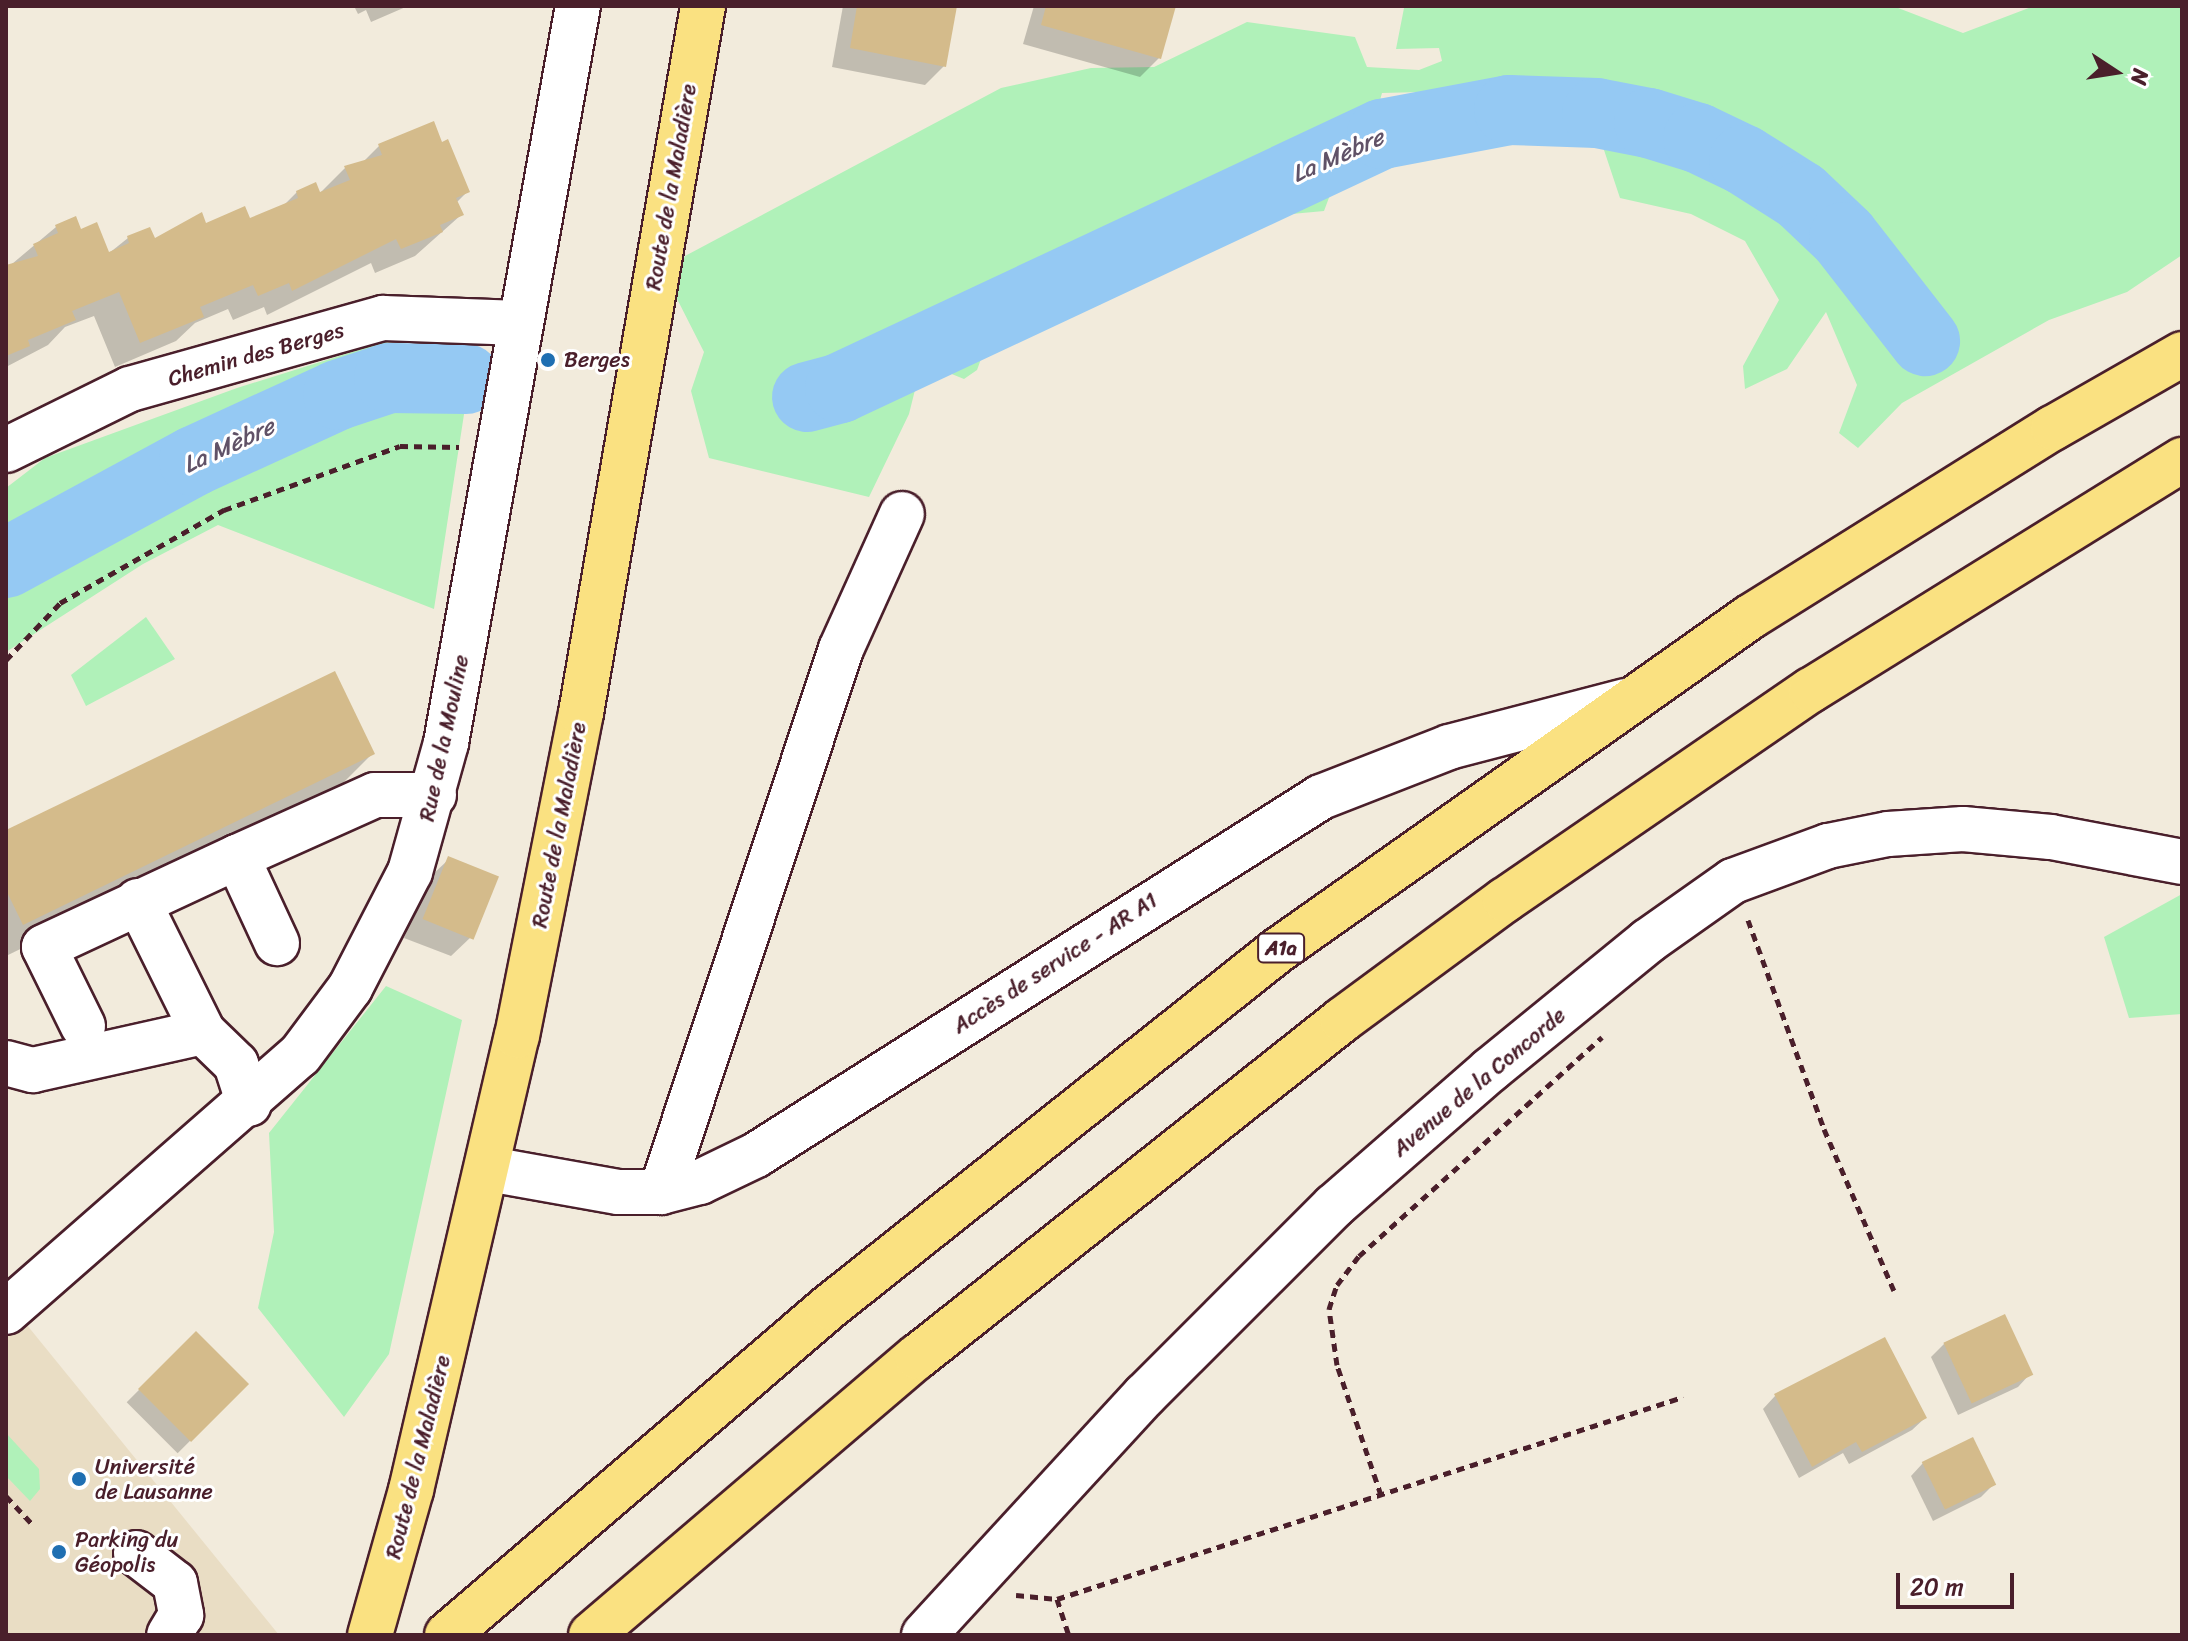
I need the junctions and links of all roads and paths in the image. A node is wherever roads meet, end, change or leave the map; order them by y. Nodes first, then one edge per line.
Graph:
1 (578, 6) edge
2 (703, 6) edge
3 (520, 323) junction
4 (2182, 354) edge
5 (500, 447) junction
6 (6, 450) edge
7 (2182, 460) edge
8 (902, 514) dead end
9 (6, 660) edge
10 (1625, 701) junction
11 (434, 795) junction
12 (237, 857) junction
13 (2182, 862) edge
14 (1733, 881) junction
15 (138, 901) junction
16 (277, 943) dead end
17 (83, 1026) dead end
18 (1608, 1031) dead end
19 (203, 1032) junction
20 (6, 1063) edge
21 (249, 1104) junction
22 (489, 1169) junction
23 (661, 1192) junction
24 (1894, 1291) dead end
25 (6, 1312) edge
26 (1683, 1397) dead end
27 (1381, 1495) junction
28 (6, 1496) edge
29 (32, 1524) dead end
30 (136, 1553) dead end
31 (169, 1635) edge
32 (370, 1635) edge
33 (447, 1635) edge
34 (591, 1635) edge
35 (924, 1635) edge
36 (1069, 1635) edge

1 - 3 street, Rue de la Mouline
2 - 22 main road, Route de la Maladière
3 - 5 street, Rue de la Mouline
3 - 6 street, Chemin des Berges
4 - 10 main road, A1a
5 - 9 path
5 - 11 street, Rue de la Mouline
7 - 34 main road
8 - 23 street
10 - 23 street, Accès de service - AR A1
10 - 33 main road, A1a
11 - 12 street
11 - 21 street, Rue de la Mouline
12 - 15 street
12 - 16 street
13 - 14 street, Avenue de la Concorde
14 - 24 path
14 - 35 street, Avenue de la Concorde
15 - 17 street
15 - 19 street
18 - 27 path
19 - 20 street
19 - 21 street
21 - 25 street, Rue de la Mouline
22 - 23 street, Accès de service - AR A1
22 - 32 main road, Route de la Maladière
26 - 27 path
27 - 36 path
28 - 29 path
30 - 31 street

